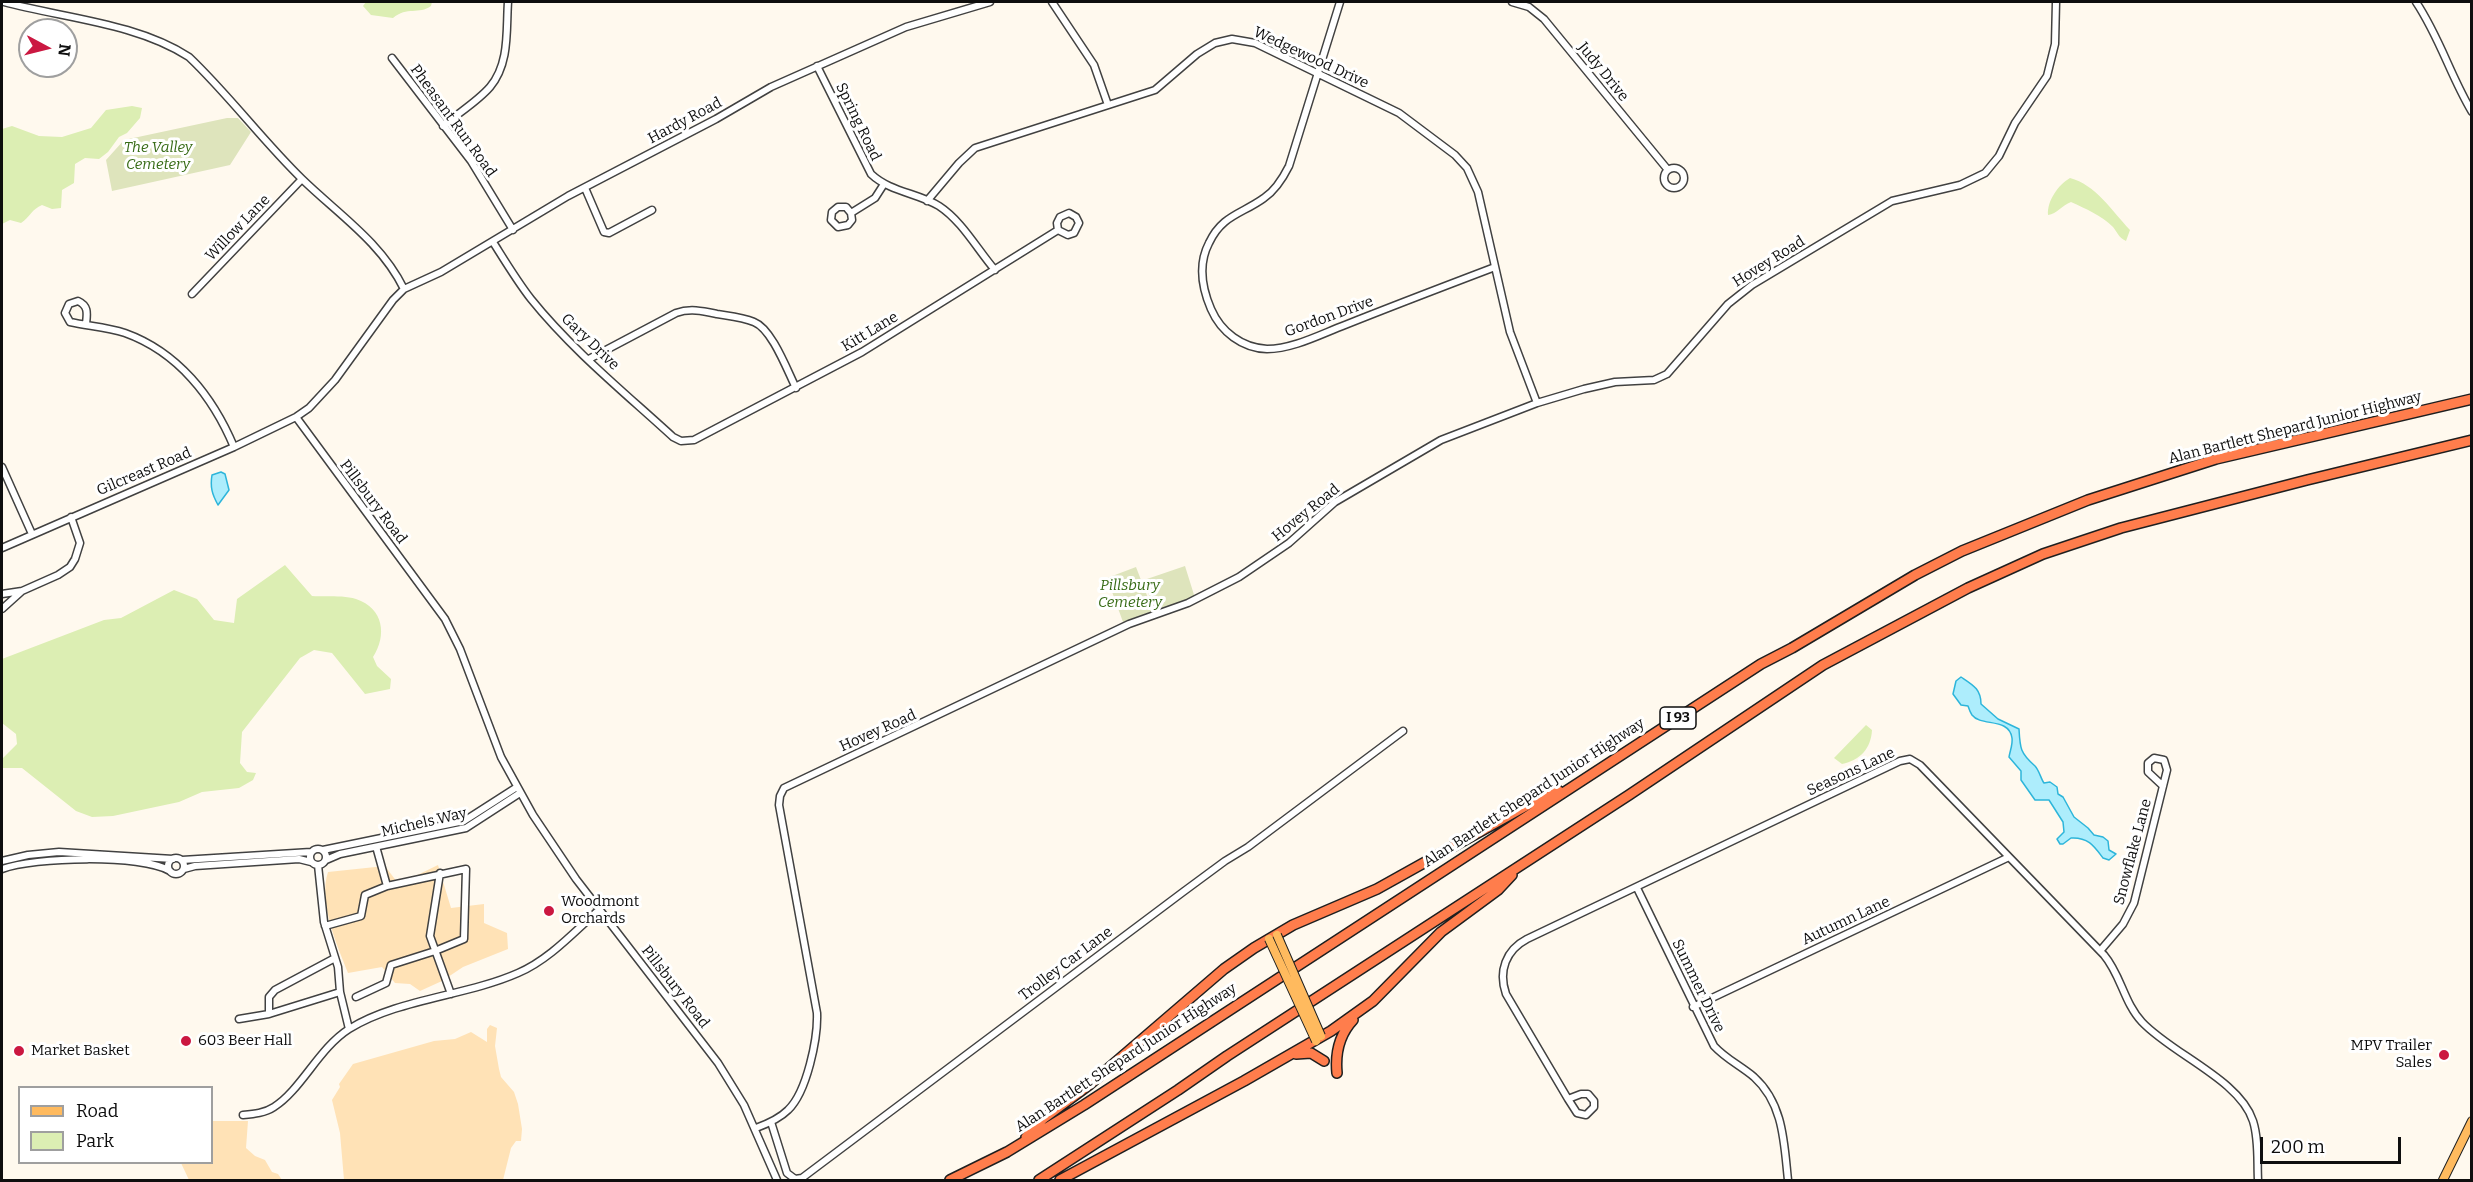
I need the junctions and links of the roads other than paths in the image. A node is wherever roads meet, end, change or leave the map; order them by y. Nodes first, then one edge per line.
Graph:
1 (4, 2) edge
2 (508, 2) edge
3 (990, 2) edge
4 (1052, 2) edge
5 (1340, 2) edge
6 (1512, 2) edge
7 (2056, 2) edge
8 (2416, 2) edge
9 (392, 58) dead end
10 (817, 66) junction
11 (1318, 74) junction
12 (1108, 105) junction
13 (2472, 112) edge
14 (443, 126) junction
15 (1668, 170) dead end
16 (302, 179) junction
17 (884, 184) junction
18 (585, 188) junction
19 (927, 201) junction
20 (652, 210) dead end
21 (852, 213) dead end
22 (513, 230) junction
23 (1058, 230) dead end
24 (493, 242) junction
25 (1495, 267) junction
26 (995, 270) junction
27 (405, 289) junction
28 (192, 294) dead end
29 (86, 324) dead end
30 (589, 359) junction
31 (796, 388) junction
32 (2472, 399) edge
33 (1537, 403) junction
34 (296, 417) junction
35 (2472, 440) edge
36 (686, 441) joint
37 (234, 447) junction
38 (2, 467) edge
39 (71, 517) junction
40 (32, 534) junction
41 (2, 548) edge
42 (22, 591) junction
43 (2, 594) edge
44 (2, 609) edge
45 (1403, 731) dead end
46 (2163, 786) junction
47 (1567, 789) junction
48 (519, 790) junction
49 (323, 850) junction
50 (377, 850) dead end
51 (311, 852) junction
52 (2009, 857) junction
53 (173, 859) junction
54 (182, 860) junction
55 (326, 860) junction
56 (2, 861) edge
57 (315, 864) junction
58 (1520, 865) junction
59 (184, 868) junction
60 (2, 869) edge
61 (170, 871) junction
62 (440, 873) junction
63 (387, 886) junction
64 (1637, 888) junction
65 (600, 909) junction
66 (325, 926) junction
67 (1273, 937) junction
68 (435, 951) junction
69 (2100, 951) junction
70 (335, 958) junction
71 (340, 992) junction
72 (451, 994) junction
73 (356, 997) dead end
74 (1693, 1007) junction
75 (1364, 1009) junction
76 (270, 1014) junction
77 (239, 1019) dead end
78 (349, 1029) junction
79 (1319, 1039) junction
80 (1288, 1056) junction
81 (1324, 1060) dead end
82 (1337, 1073) dead end
83 (1568, 1099) dead end
84 (243, 1115) dead end
85 (771, 1122) junction
86 (2471, 1126) edge
87 (756, 1128) junction
88 (1016, 1147) junction
89 (777, 1180) edge
90 (950, 1180) edge
91 (1039, 1180) edge
92 (1060, 1180) edge
93 (1788, 1180) edge
94 (2258, 1180) edge
95 (2443, 1180) edge

1 - 16 street
2 - 14 street
3 - 10 street, Hardy Road
4 - 12 street
5 - 11 street, Gordon Drive
6 - 15 street, Judy Drive
7 - 33 street, Hovey Road
8 - 13 street
9 - 14 street, Pheasant Run Road
10 - 17 street, Spring Road
10 - 18 street, Hardy Road
11 - 12 street, Wedgewood Drive
11 - 25 street, Wedgewood Drive
11 - 25 street, Gordon Drive
12 - 19 street, Wedgewood Drive
14 - 22 street, Pheasant Run Road
16 - 27 street
16 - 28 street, Willow Lane
17 - 19 street, Spring Road
17 - 21 street
18 - 20 street
18 - 22 street, Hardy Road
19 - 26 street, Spring Road
22 - 24 street, Hardy Road
23 - 26 street, Kitt Lane
24 - 27 street, Hardy Road
24 - 30 street, Gary Drive
25 - 33 street, Wedgewood Drive
26 - 31 street, Kitt Lane
27 - 34 street
29 - 37 street
30 - 31 street
30 - 36 street, Gary Drive
31 - 36 street, Kitt Lane
32 - 47 highway, Alan Bartlett Shepard Junior Highway / I 93
33 - 85 street, Hovey Road
34 - 37 street, Gilcreast Road
34 - 48 street, Pillsbury Road
35 - 58 highway, I 93
37 - 39 street, Gilcreast Road
38 - 40 street
39 - 40 street, Gilcreast Road
39 - 42 street
40 - 41 street, Gilcreast Road
42 - 43 street
42 - 44 street
45 - 85 street, Trolley Car Lane
46 - 46 street, Snowflake Lane
46 - 69 street, Snowflake Lane
47 - 67 highway
47 - 88 highway, Alan Bartlett Shepard Junior Highway / I 93
48 - 49 street, Michels Way
48 - 55 street, Michels Way
48 - 65 street, Pillsbury Road
49 - 51 street, Michels Way
49 - 55 street
50 - 63 street
51 - 54 street
51 - 57 street
52 - 64 street, Seasons Lane
52 - 69 street, Seasons Lane
52 - 74 street, Autumn Lane
53 - 54 street
53 - 56 street
53 - 61 street
54 - 59 street
55 - 57 street, Michels Way
57 - 59 street
57 - 66 street
58 - 75 highway
58 - 91 highway, I 93
59 - 61 street
60 - 61 street
62 - 63 street
62 - 68 street
62 - 68 street
63 - 66 street
64 - 74 street, Summer Drive
64 - 83 street, Seasons Lane
65 - 72 street
65 - 87 street, Pillsbury Road
66 - 70 street
67 - 79 main road, bridge
67 - 88 highway
68 - 72 street
68 - 73 street
69 - 94 street, Seasons Lane
70 - 71 street
70 - 76 street
71 - 76 street
71 - 78 street
72 - 78 street
74 - 93 street, Summer Drive
75 - 79 highway
75 - 82 highway
76 - 77 street
78 - 84 street
79 - 80 highway
80 - 81 highway
80 - 92 highway
85 - 87 street, Hovey Road
86 - 95 main road
87 - 89 street, Pillsbury Road
88 - 90 highway, Alan Bartlett Shepard Junior Highway / I 93

